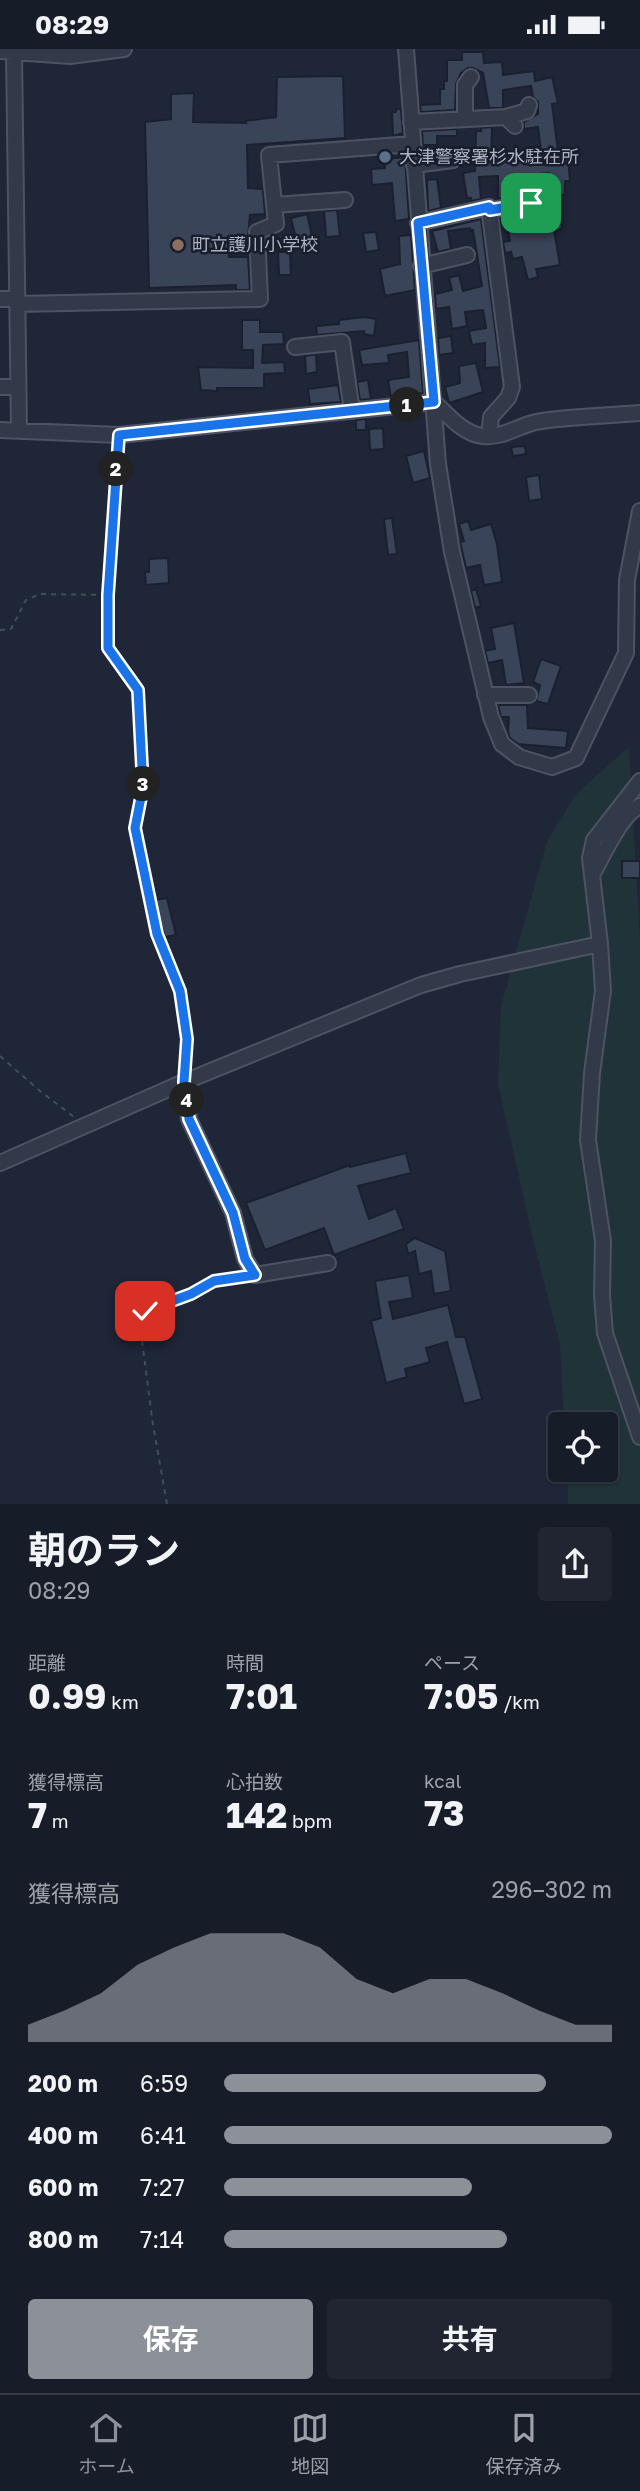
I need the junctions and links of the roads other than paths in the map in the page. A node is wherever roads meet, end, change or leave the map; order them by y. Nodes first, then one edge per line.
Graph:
1 (124, 49) edge
2 (406, 49) edge
3 (7, 52) edge
4 (471, 77) dead end
5 (418, 79) dead end
6 (529, 105) dead end
7 (411, 119) junction
8 (465, 119) junction
9 (413, 144) junction
10 (453, 160) dead end
11 (414, 165) junction
12 (345, 200) dead end
13 (531, 203) dead end
14 (274, 205) junction
15 (490, 210) junction
16 (418, 223) junction
17 (467, 255) dead end
18 (421, 266) junction
19 (0, 299) edge
20 (18, 301) junction
21 (295, 347) dead end
22 (0, 387) edge
23 (18, 387) junction
24 (434, 402) junction
25 (352, 411) junction
26 (640, 413) edge
27 (0, 430) edge
28 (19, 431) junction
29 (489, 436) junction
30 (640, 511) edge
31 (485, 695) junction
32 (528, 695) dead end
33 (640, 781) edge
34 (640, 806) edge
35 (592, 875) junction
36 (600, 944) junction
37 (184, 1082) junction
38 (0, 1163) edge
39 (328, 1263) dead end
40 (640, 1437) edge

1 - 3 street
2 - 7 street
3 - 20 street
4 - 8 street
5 - 7 street
6 - 8 street
7 - 8 street
7 - 9 street
9 - 11 street
9 - 14 street
10 - 11 street
11 - 16 street
12 - 14 street
13 - 15 street
14 - 20 street
15 - 16 street
15 - 29 street
16 - 18 street
17 - 18 street
18 - 24 street
19 - 20 street
20 - 23 street
21 - 25 street
22 - 23 street
23 - 28 street
24 - 25 street
24 - 29 street
24 - 31 street
25 - 28 street
26 - 29 street
27 - 28 street
30 - 31 street
31 - 32 street
33 - 35 street
34 - 35 street
35 - 36 street
36 - 37 street
36 - 40 street
37 - 38 street
37 - 39 street

